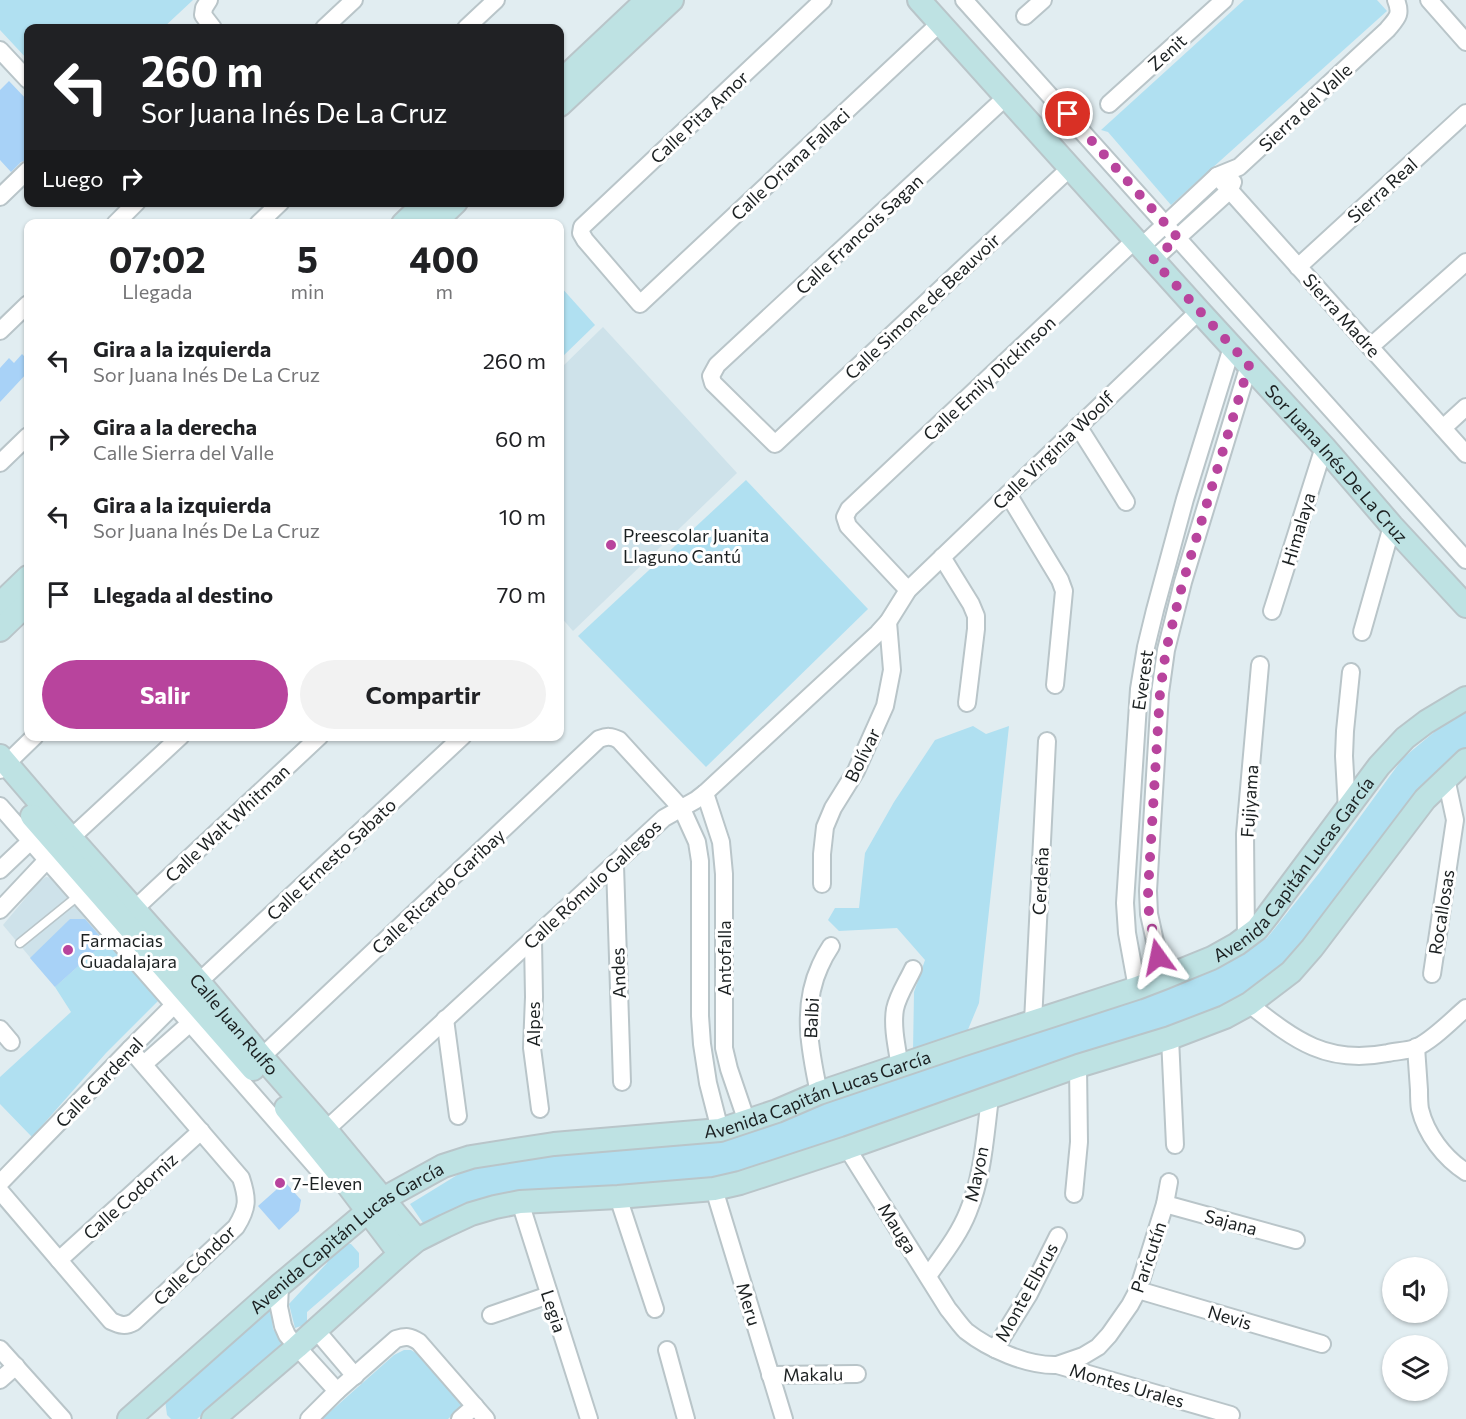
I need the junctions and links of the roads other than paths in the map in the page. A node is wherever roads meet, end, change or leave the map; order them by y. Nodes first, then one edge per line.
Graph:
1 (208, 0) edge
2 (354, 0) edge
3 (496, 0) edge
4 (647, 0) edge
5 (672, 0) edge
6 (823, 0) edge
7 (919, 0) edge
8 (964, 0) edge
9 (1043, 0) edge
10 (1224, 0) edge
11 (1396, 0) edge
12 (1428, 0) edge
13 (1024, 16) dead end
14 (940, 23) junction
15 (209, 24) edge
16 (328, 24) edge
17 (470, 24) edge
18 (1464, 36) edge
19 (2, 56) edge
20 (24, 76) edge
21 (564, 78) edge
22 (1006, 97) junction
23 (564, 101) edge
24 (1109, 104) dead end
25 (1466, 113) edge
26 (1239, 167) junction
27 (1070, 168) junction
28 (24, 174) edge
29 (1217, 176) junction
30 (1230, 190) junction
31 (0, 197) edge
32 (132, 207) edge
33 (276, 207) edge
34 (421, 207) edge
35 (451, 207) edge
36 (120, 219) edge
37 (263, 219) edge
38 (408, 219) edge
39 (438, 219) edge
40 (1166, 224) junction
41 (1178, 238) junction
42 (1143, 249) junction
43 (1466, 262) edge
44 (1298, 267) junction
45 (640, 304) joint
46 (24, 308) edge
47 (1198, 311) junction
48 (0, 331) edge
49 (1232, 347) junction
50 (1370, 347) junction
51 (1249, 365) junction
52 (1466, 407) edge
53 (1078, 426) junction
54 (1443, 428) junction
55 (24, 440) edge
56 (775, 444) joint
57 (1324, 447) junction
58 (1466, 454) edge
59 (0, 463) edge
60 (1008, 494) junction
61 (1126, 502) dead end
62 (1392, 525) junction
63 (942, 557) junction
64 (1466, 560) edge
65 (24, 581) edge
66 (908, 590) junction
67 (0, 604) edge
68 (1466, 606) edge
69 (24, 607) edge
70 (1272, 611) dead end
71 (888, 622) junction
72 (0, 630) edge
73 (1362, 632) dead end
74 (1260, 664) dead end
75 (1351, 672) dead end
76 (1054, 685) dead end
77 (1466, 698) edge
78 (967, 703) dead end
79 (619, 740) joint
80 (30, 741) edge
81 (175, 741) edge
82 (315, 741) edge
83 (458, 741) edge
84 (1047, 741) dead end
85 (1466, 760) edge
86 (2, 767) edge
87 (1446, 778) junction
88 (705, 794) junction
89 (0, 806) edge
90 (682, 808) junction
91 (1347, 810) junction
92 (43, 830) junction
93 (59, 849) junction
94 (615, 865) junction
95 (0, 870) edge
96 (822, 884) dead end
97 (78, 896) junction
98 (1, 906) edge
99 (128, 915) junction
100 (1246, 938) junction
101 (533, 940) junction
102 (20, 943) dead end
103 (831, 946) dead end
104 (913, 969) dead end
105 (1432, 974) dead end
106 (1163, 978) junction
107 (1137, 988) junction
108 (187, 994) junction
109 (1249, 1004) junction
110 (1466, 1008) edge
111 (202, 1012) junction
112 (445, 1019) junction
113 (1033, 1022) junction
114 (1170, 1038) junction
115 (1416, 1047) junction
116 (130, 1049) junction
117 (257, 1062) junction
118 (144, 1064) junction
119 (900, 1066) junction
120 (1078, 1066) junction
121 (622, 1082) dead end
122 (819, 1094) junction
123 (990, 1098) junction
124 (540, 1109) dead end
125 (458, 1116) dead end
126 (747, 1122) junction
127 (720, 1130) junction
128 (201, 1131) junction
129 (320, 1135) junction
130 (1175, 1145) dead end
131 (847, 1148) junction
132 (347, 1168) junction
133 (1466, 1172) edge
134 (1169, 1182) dead end
135 (0, 1183) edge
136 (714, 1190) junction
137 (0, 1191) edge
138 (1074, 1194) dead end
139 (618, 1197) junction
140 (520, 1202) junction
141 (1165, 1204) junction
142 (376, 1205) junction
143 (1058, 1236) dead end
144 (1296, 1240) dead end
145 (409, 1247) junction
146 (59, 1260) junction
147 (928, 1276) junction
148 (280, 1285) junction
149 (1138, 1290) junction
150 (549, 1295) junction
151 (655, 1309) dead end
152 (491, 1315) dead end
153 (316, 1330) junction
154 (1322, 1344) dead end
155 (297, 1347) junction
156 (0, 1349) edge
157 (994, 1349) junction
158 (667, 1350) dead end
159 (1057, 1365) junction
160 (16, 1366) junction
161 (857, 1374) dead end
162 (770, 1375) junction
163 (355, 1376) junction
164 (0, 1380) edge
165 (337, 1391) junction
166 (475, 1406) junction
167 (1231, 1415) dead end
168 (135, 1417) edge
169 (63, 1419) edge
170 (213, 1419) edge
171 (309, 1419) edge
172 (460, 1419) edge
173 (486, 1419) edge
174 (589, 1419) edge
175 (686, 1419) edge
176 (784, 1419) edge

1 - 15 street
2 - 16 street
3 - 17 street
4 - 21 street
5 - 23 street
6 - 45 street, Calle Pita Amor
7 - 14 street, Sor Juana Inés De La Cruz
8 - 40 street, Sor Juana Inés De La Cruz
9 - 13 street
10 - 24 street, Zenit
11 - 26 street, Sierra del Valle
12 - 18 street
14 - 22 street, Sor Juana Inés De La Cruz
14 - 45 street, Calle Oriana Fallaci
19 - 20 street
22 - 27 street, Sor Juana Inés De La Cruz
22 - 56 street, Calle Francois Sagan
25 - 44 street, Sierra Real
26 - 29 street, Sierra del Valle
26 - 30 street
27 - 42 street, Sor Juana Inés De La Cruz
27 - 56 street, Calle Simone de Beauvoir
28 - 31 street
29 - 30 street, Sierra Madre
29 - 40 street
30 - 41 street
30 - 44 street, Sierra Madre
32 - 36 street
33 - 37 street
34 - 38 street
35 - 39 street
40 - 41 street, Sor Juana Inés De La Cruz
40 - 42 street
41 - 42 street
41 - 64 street, Sor Juana Inés De La Cruz
42 - 47 street, Sor Juana Inés De La Cruz
42 - 66 street, Calle Emily Dickinson
43 - 50 street
44 - 50 street, Sierra Madre
46 - 48 street
47 - 49 street, Sor Juana Inés De La Cruz
47 - 53 street, Calle Virginia Woolf
49 - 51 street, Sor Juana Inés De La Cruz
49 - 107 street, Everest
50 - 54 street, Sierra Madre
51 - 57 street, Sor Juana Inés De La Cruz
51 - 106 street, Everest
52 - 54 street
53 - 60 street, Calle Virginia Woolf
53 - 61 street
54 - 58 street, Sierra Madre
55 - 59 street
57 - 62 street, Sor Juana Inés De La Cruz
57 - 70 street, Himalaya
60 - 63 street, Calle Virginia Woolf
60 - 76 street
62 - 68 street, Sor Juana Inés De La Cruz
62 - 73 street
63 - 66 street, Calle Virginia Woolf
63 - 78 street
65 - 67 street
66 - 71 street, Calle Rómulo Gallegos
69 - 72 street
71 - 88 street, Calle Rómulo Gallegos
71 - 96 street, Bolívar
74 - 100 street, Fujiyama
75 - 91 street
77 - 91 street, Avenida Capitán Lucas García
79 - 90 street, Antofalla
79 - 117 street, Calle Ricardo Garibay
80 - 86 street
81 - 93 street
82 - 99 street, Calle Walt Whitman
83 - 108 street, Calle Ernesto Sabato
84 - 113 street, Cerdeña
85 - 87 street
86 - 92 street, Calle Juan Rulfo
87 - 105 street, Rocallosas
87 - 109 street
88 - 90 street, Calle Rómulo Gallegos
88 - 126 street, Antofalla
89 - 92 street, Calle Juan Rulfo
90 - 94 street, Calle Rómulo Gallegos
90 - 127 street, Antofalla
91 - 100 street, Avenida Capitán Lucas García
92 - 93 street, Calle Juan Rulfo
92 - 93 street, Calle Juan Rulfo
92 - 95 street
93 - 97 street, Calle Juan Rulfo
93 - 98 street
93 - 99 street, Calle Juan Rulfo
94 - 101 street, Calle Rómulo Gallegos
94 - 121 street, Andes
97 - 102 lane
97 - 108 street, Calle Juan Rulfo
99 - 108 street, Calle Juan Rulfo
100 - 106 street, Avenida Capitán Lucas García
101 - 112 street, Calle Rómulo Gallegos
101 - 124 street, Alpes
103 - 122 street, Balbi
104 - 119 street
106 - 107 street, Avenida Capitán Lucas García
107 - 113 street, Avenida Capitán Lucas García
108 - 111 street, Calle Juan Rulfo
108 - 111 street, Calle Juan Rulfo
108 - 116 street, Calle Cardenal
109 - 114 street
109 - 115 street
110 - 115 street
111 - 117 street, Calle Juan Rulfo
111 - 118 street, Calle Cardenal
111 - 132 street, Calle Juan Rulfo
112 - 125 street
112 - 129 street, Calle Rómulo Gallegos
113 - 119 street, Avenida Capitán Lucas García
114 - 120 street
114 - 130 street
115 - 133 street
116 - 118 street, Calle Cóndor
116 - 135 street, Calle Cardenal
117 - 129 street, Calle Juan Rulfo
118 - 128 street, Calle Cóndor
119 - 122 street, Avenida Capitán Lucas García
120 - 123 street
120 - 138 street
122 - 126 street, Avenida Capitán Lucas García
123 - 131 street
123 - 147 street, Mayon
126 - 127 street, Avenida Capitán Lucas García
127 - 142 street, Avenida Capitán Lucas García
128 - 146 street, Calle Codorniz
128 - 146 street, Calle Cóndor
129 - 132 street, Calle Juan Rulfo
131 - 136 street
131 - 147 street, Mauga
132 - 142 street, Calle Juan Rulfo
134 - 141 street, Paricutín
136 - 139 street
136 - 162 street, Meru
137 - 146 street, Calle Cóndor
139 - 140 street
139 - 151 street
140 - 145 street
140 - 150 street, Legia
141 - 144 street, Sajana
141 - 149 street, Paricutín
142 - 145 street, Calle Juan Rulfo
142 - 148 street, Avenida Capitán Lucas García
143 - 157 street, Monte Elbrus
145 - 153 street
147 - 157 street, Mauga
148 - 155 street
148 - 168 street, Avenida Capitán Lucas García
149 - 154 street, Nevis
149 - 159 street, Paricutín
150 - 152 street
150 - 174 street, Legia
153 - 155 street
153 - 163 street
155 - 165 street
155 - 170 street
156 - 160 street
157 - 159 street
158 - 175 street
159 - 167 street, Montes Urales
160 - 164 street
160 - 169 street
161 - 162 street, Makalu
162 - 176 street, Meru
163 - 165 street
163 - 166 street
165 - 171 street
166 - 172 street
166 - 173 street

